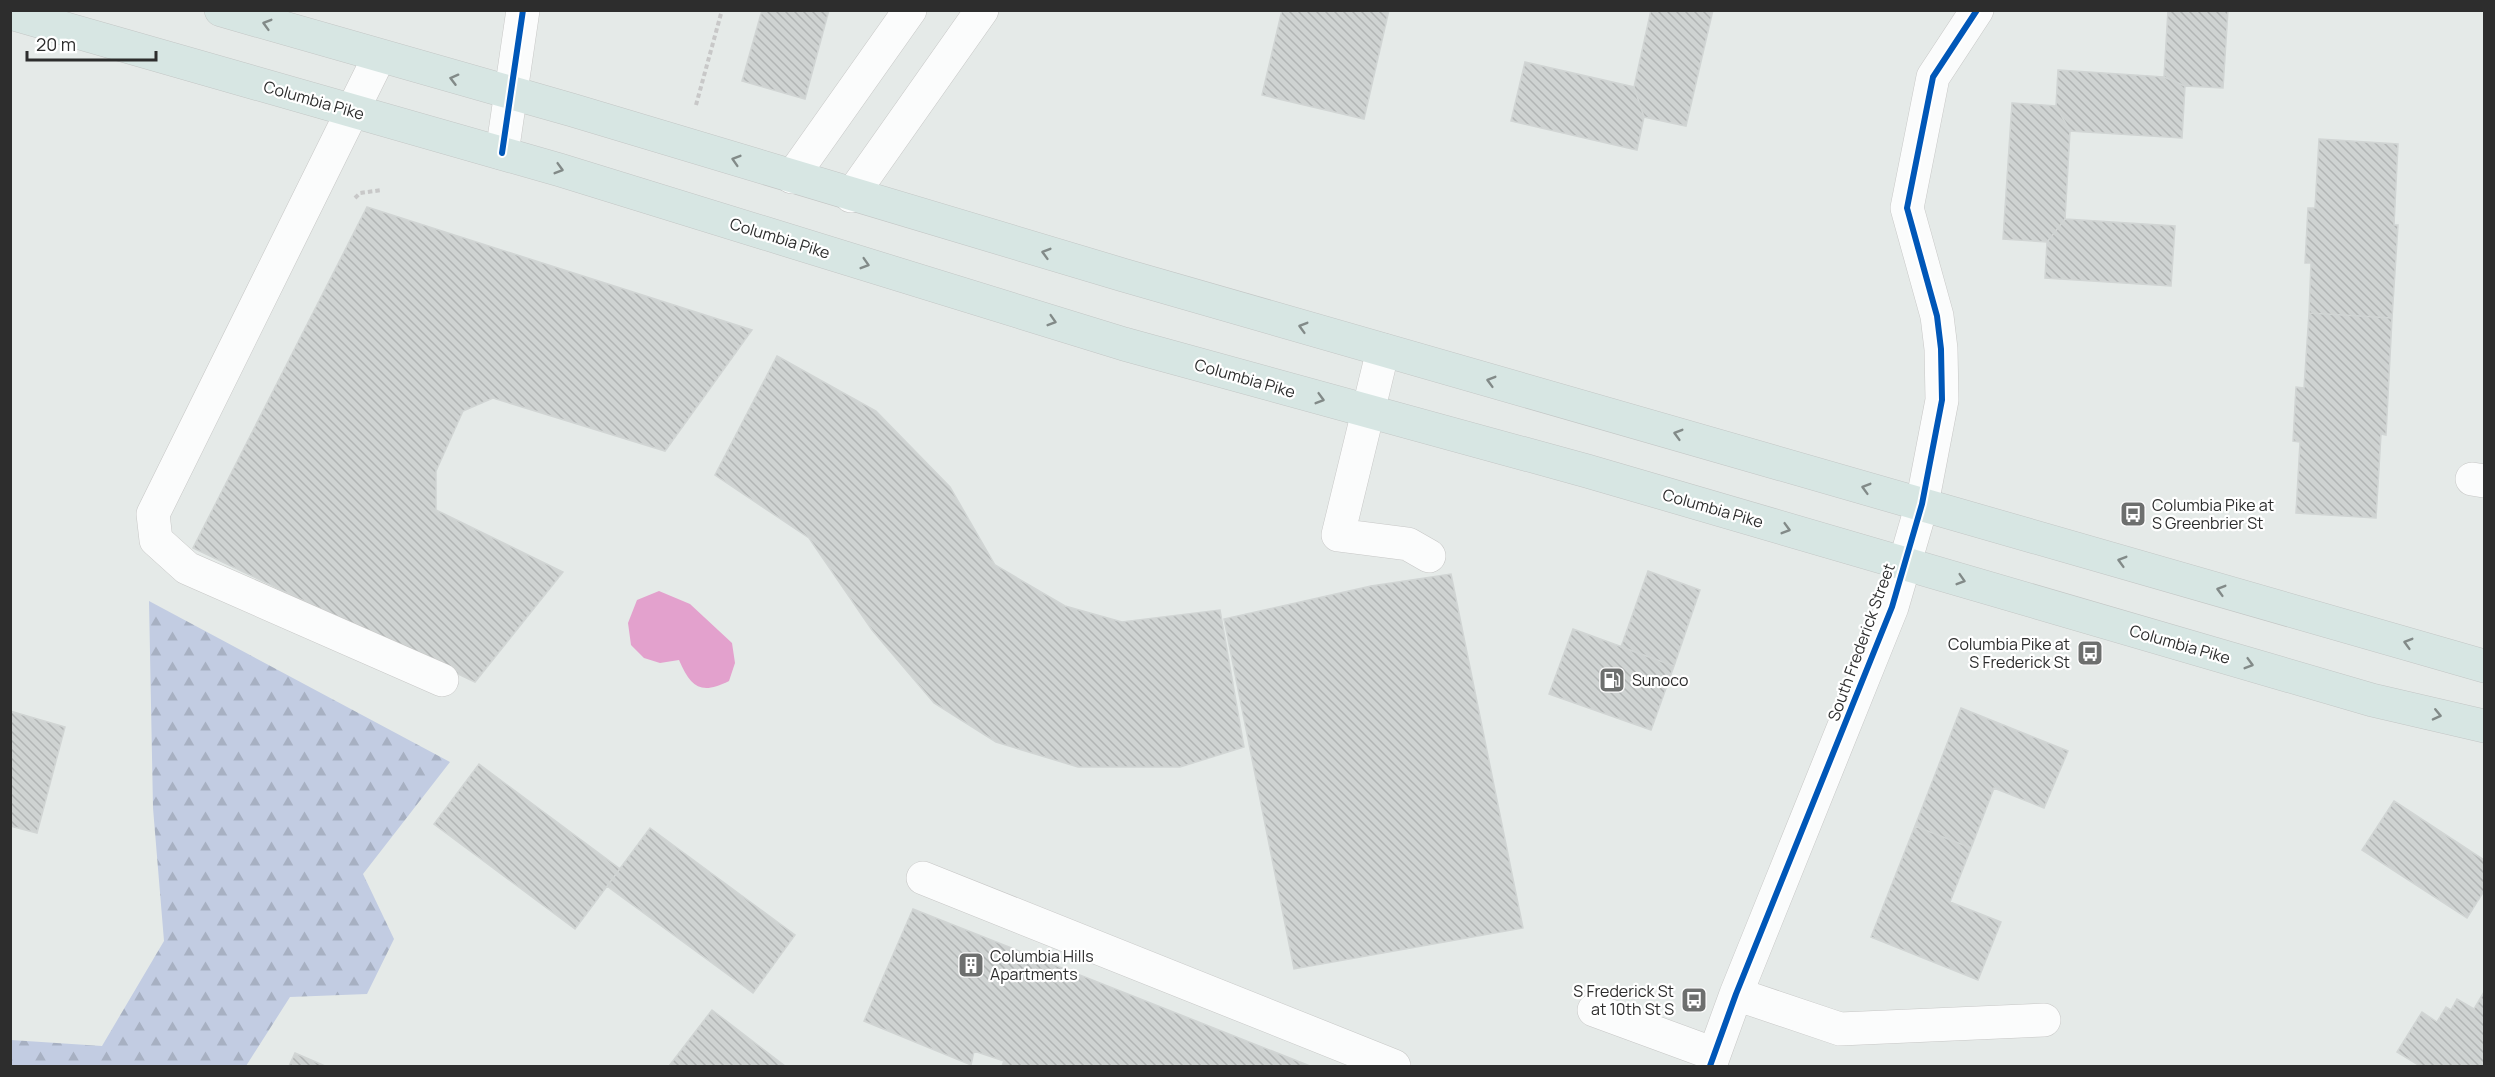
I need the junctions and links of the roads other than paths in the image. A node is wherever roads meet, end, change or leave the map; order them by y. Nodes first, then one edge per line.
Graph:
1 (221, 10) edge
2 (523, 10) edge
3 (910, 10) edge
4 (982, 10) edge
5 (1977, 10) edge
6 (10, 13) edge
7 (379, 57) junction
8 (511, 94) junction
9 (353, 111) junction
10 (502, 153) junction
11 (792, 177) junction
12 (851, 196) junction
13 (1383, 350) junction
14 (1368, 412) junction
15 (1922, 504) junction
16 (1429, 556) dead end
17 (1905, 563) junction
18 (2484, 666) edge
19 (442, 680) dead end
20 (2484, 726) edge
21 (923, 878) dead end
22 (1736, 994) junction
23 (1594, 1010) dead end
24 (2044, 1020) dead end
25 (1712, 1060) edge
26 (1394, 1066) edge

7 -> 1 main road
2 - 8 street
3 - 11 street
4 - 12 street
5 - 15 street, South Frederick Street
6 - 9 main road, Columbia Pike
8 -> 7 main road
7 - 9 street
8 - 10 street
11 -> 8 main road
9 - 10 main road, Columbia Pike
9 - 19 street
10 -> 14 main road, Columbia Pike
11 - 12 main road
13 -> 12 main road
13 - 14 street
15 -> 13 main road
14 - 16 street
14 -> 17 main road, Columbia Pike
15 - 17 street, South Frederick Street
18 -> 15 main road
17 -> 20 main road, Columbia Pike
17 - 22 street, South Frederick Street
21 - 26 street
22 - 24 street
22 - 25 street, South Frederick Street
23 - 25 street

